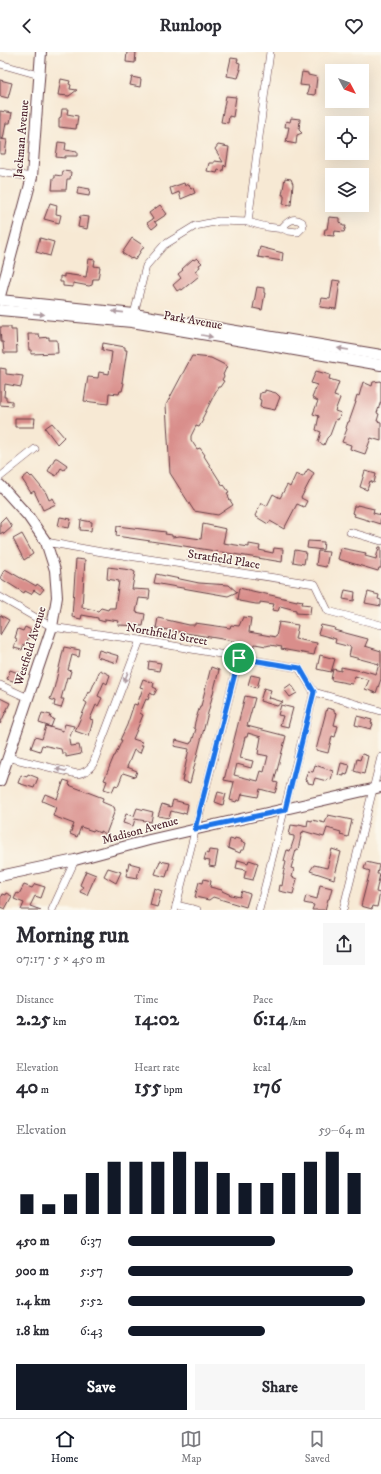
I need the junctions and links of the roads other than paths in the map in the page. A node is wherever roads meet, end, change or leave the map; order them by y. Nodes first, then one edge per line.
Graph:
1 (41, 52) edge
2 (270, 52) edge
3 (0, 64) edge
4 (38, 75) junction
5 (0, 172) edge
6 (32, 177) junction
7 (248, 222) junction
8 (281, 229) dead end
9 (0, 296) edge
10 (0, 300) edge
11 (0, 310) edge
12 (133, 318) junction
13 (381, 355) edge
14 (381, 365) edge
15 (35, 449) dead end
16 (0, 477) edge
17 (0, 485) edge
18 (350, 532) dead end
19 (381, 541) edge
20 (46, 542) junction
21 (0, 597) edge
22 (381, 625) edge
23 (52, 627) junction
24 (140, 640) junction
25 (239, 658) junction
26 (0, 686) edge
27 (314, 692) junction
28 (28, 698) junction
29 (381, 711) edge
30 (7, 757) junction
31 (381, 757) edge
32 (1, 777) edge
33 (377, 788) edge
34 (285, 810) junction
35 (195, 829) junction
36 (75, 860) junction
37 (0, 876) edge
38 (176, 907) edge
39 (52, 910) edge
40 (198, 910) edge
41 (259, 910) edge
42 (343, 910) edge

1 - 4 main road, Jackman Avenue
2 - 7 street
3 - 4 street
4 - 6 main road, Jackman Avenue
5 - 6 street
6 - 9 main road, Jackman Avenue
7 - 8 street
7 - 12 street
12 -> 10 main road, Park Avenue
11 -> 12 main road, Park Avenue
13 -> 12 main road, Park Avenue
12 -> 14 main road, Park Avenue
15 - 16 street
17 - 20 main road, Westfield Avenue
18 - 19 street
20 - 22 street, Stratfield Place
20 - 23 main road, Westfield Avenue
21 - 23 street
23 - 24 street, Northfield Street
23 - 28 main road, Westfield Avenue
24 - 25 street, Northfield Street
24 -> 30 street
25 - 27 street, Northfield Street
25 - 35 street
26 - 28 street
27 - 29 street
27 - 34 street
28 - 30 main road, Westfield Avenue
30 - 32 main road, Westfield Avenue
31 - 33 street
33 - 34 main road, Madison Avenue
33 - 42 street
34 - 35 main road, Madison Avenue
34 - 41 street
35 - 36 main road, Madison Avenue
35 - 38 street
36 - 37 main road, Madison Avenue
36 - 39 street
38 - 40 street

